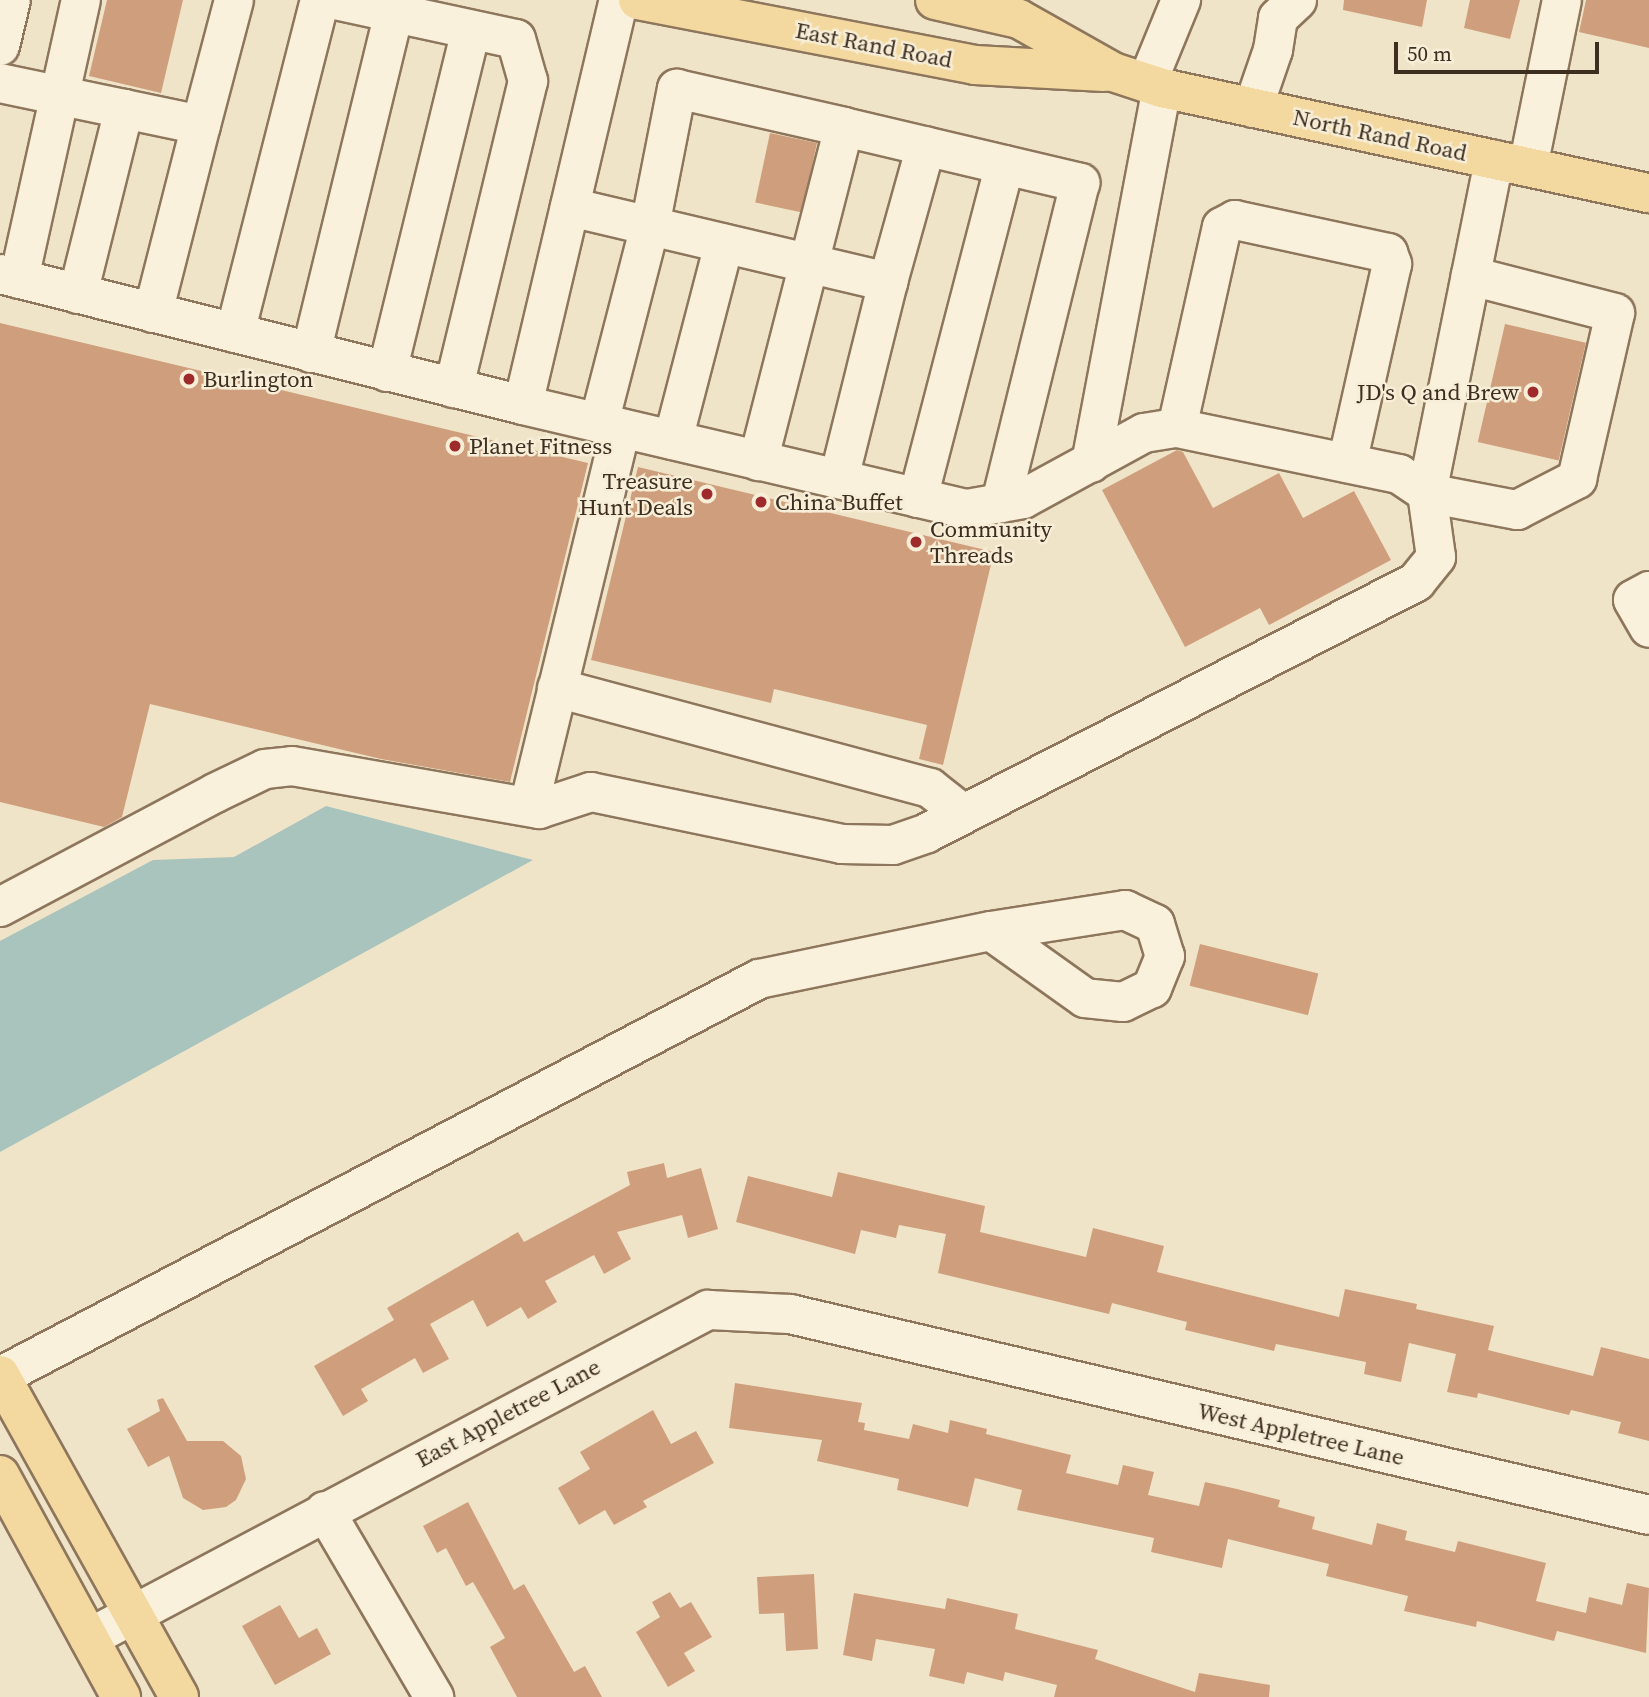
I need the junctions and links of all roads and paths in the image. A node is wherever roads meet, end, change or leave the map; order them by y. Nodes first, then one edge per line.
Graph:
1 (11, 0) edge
2 (81, 0) edge
3 (234, 0) edge
4 (320, 0) edge
5 (335, 0) edge
6 (618, 0) edge
7 (638, 0) edge
8 (935, 0) edge
9 (1181, 0) edge
10 (1297, 0) edge
11 (1562, 0) edge
12 (1022, 10) edge
13 (394, 13) junction
14 (471, 30) junction
15 (0, 46) edge
16 (1141, 81) junction
17 (0, 83) edge
18 (59, 95) junction
19 (1253, 108) junction
20 (124, 109) junction
21 (201, 125) junction
22 (844, 127) junction
23 (926, 146) junction
24 (1511, 163) junction
25 (1005, 165) junction
26 (1649, 193) edge
27 (569, 207) junction
28 (650, 226) junction
29 (724, 244) junction
30 (809, 265) junction
31 (1471, 276) junction
32 (10, 277) edge
33 (888, 282) junction
34 (78, 294) junction
35 (153, 313) junction
36 (235, 333) junction
37 (311, 353) junction
38 (387, 372) junction
39 (454, 388) junction
40 (523, 405) junction
41 (610, 426) junction
42 (1177, 428) junction
43 (673, 440) junction
44 (758, 461) junction
45 (1091, 463) junction
46 (1347, 463) junction
47 (839, 478) junction
48 (1427, 493) junction
49 (918, 498) junction
50 (1001, 503) junction
51 (1649, 591) edge
52 (1649, 628) edge
53 (557, 688) junction
54 (529, 806) junction
55 (963, 814) junction
56 (0, 907) edge
57 (991, 930) dead end
58 (953, 1353) joint
59 (1, 1376) edge
60 (0, 1475) edge
61 (325, 1511) junction
62 (1649, 1516) edge
63 (133, 1614) junction
64 (89, 1638) junction
65 (121, 1697) edge
66 (179, 1697) edge
67 (434, 1697) edge

1 - 15 street
2 - 18 street
3 - 21 street
4 - 36 street
5 - 13 street
6 - 27 street
7 - 16 main road, East Rand Road
8 - 12 main road
9 - 16 street
10 - 19 street
11 - 24 street
12 - 16 main road
13 - 14 street
13 - 37 street
14 - 38 street
14 - 39 street
16 - 19 main road, North Rand Road
16 - 45 street
17 - 18 street
18 - 20 street
18 - 32 street
19 - 24 main road, North Rand Road
20 - 21 street
20 - 34 street
21 - 35 street
22 - 23 street
22 - 28 street
22 - 30 street
23 - 25 street
23 - 33 street
24 - 26 main road, North Rand Road
24 - 31 street
25 - 49 street
25 - 50 street
27 - 28 street
27 - 40 street
28 - 29 street
28 - 41 street
29 - 30 street
29 - 43 street
30 - 33 street
30 - 44 street
31 - 48 street
31 - 48 street
32 - 34 street
33 - 47 street
34 - 35 street
35 - 36 street
36 - 37 street
37 - 38 street
38 - 39 street
39 - 40 street
40 - 41 street
41 - 43 street
41 - 53 street
42 - 45 street
42 - 46 street
42 - 46 street
43 - 44 street
44 - 47 street
45 - 50 street
46 - 48 street
47 - 49 street
48 - 55 street
49 - 50 street
51 - 52 street
53 - 54 street
53 - 55 street
54 - 55 street
54 - 56 street
57 - 59 street
58 - 61 street, East Appletree Lane
58 - 62 street, West Appletree Lane
59 - 63 main road
60 - 64 main road
61 - 63 street, East Appletree Lane
61 - 67 street
63 - 64 street, East Appletree Lane
63 - 66 main road
64 - 65 main road

